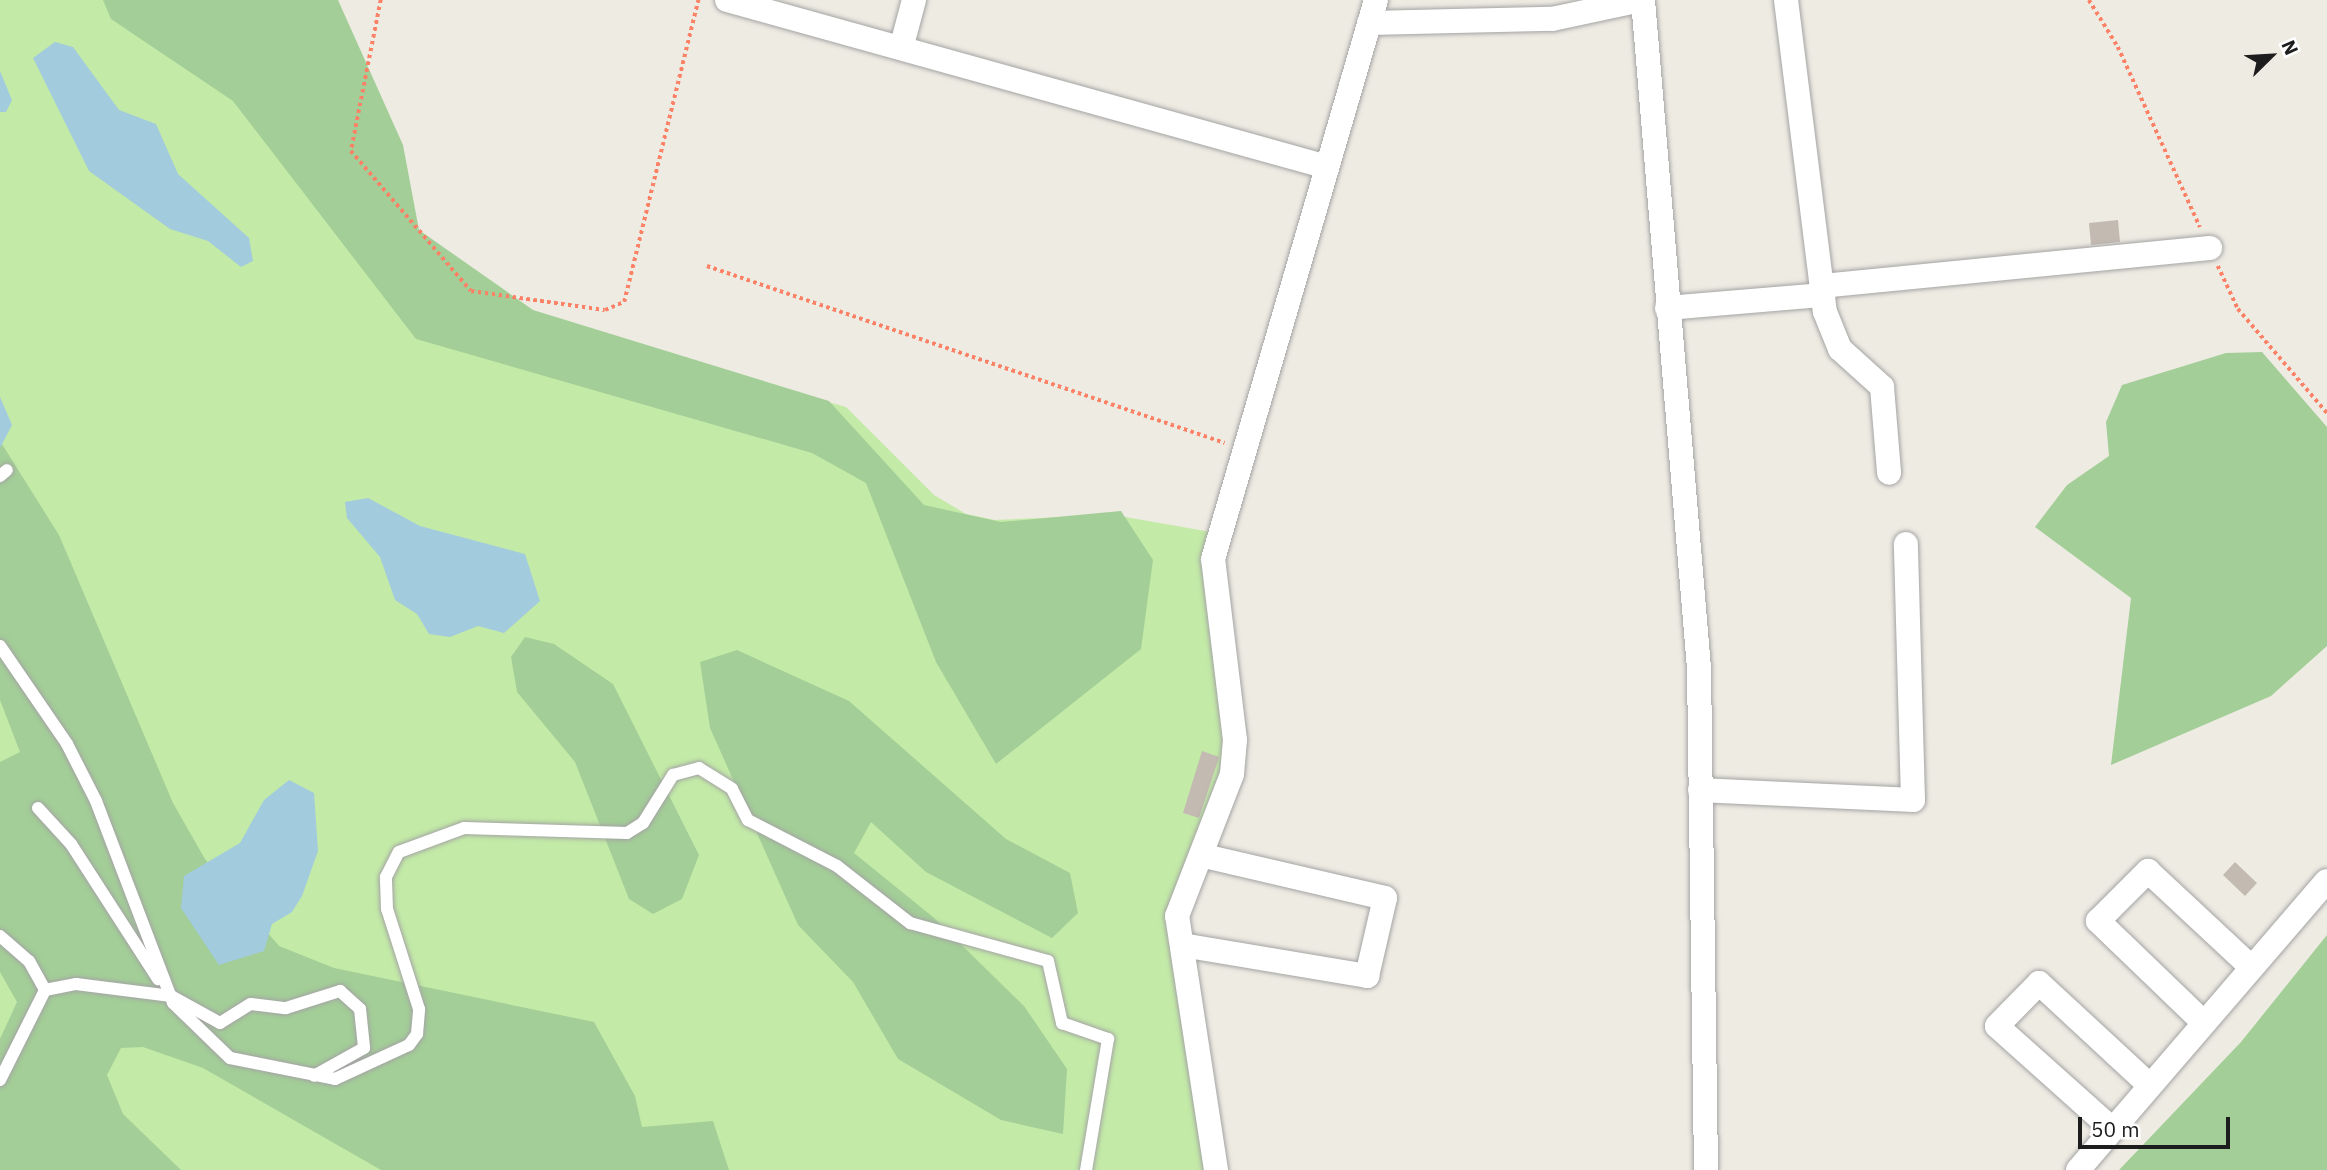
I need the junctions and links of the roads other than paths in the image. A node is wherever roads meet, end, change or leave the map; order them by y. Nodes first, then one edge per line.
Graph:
1 (727, 0) edge
2 (915, 0) edge
3 (1642, 0) edge
4 (1786, 0) edge
5 (1372, 11) edge
6 (902, 45) junction
7 (1327, 167) junction
8 (2210, 247) road end
9 (1823, 291) junction
10 (1667, 308) junction
11 (1889, 473) dead end
12 (1906, 544) dead end
13 (0, 646) edge
14 (1700, 790) junction
15 (38, 808) dead end
16 (1204, 856) junction
17 (2327, 881) edge
18 (0, 936) edge
19 (1182, 945) junction
20 (2250, 965) junction
21 (45, 990) junction
22 (168, 995) junction
23 (2203, 1022) junction
24 (314, 1076) junction
25 (0, 1080) edge
26 (2149, 1085) junction
27 (2112, 1129) junction
28 (1086, 1170) edge
29 (1216, 1170) edge
30 (1706, 1170) edge
31 (2078, 1170) edge

1 - 6 street
2 - 6 street
3 - 5 street
3 - 10 street
4 - 9 street
5 - 7 street
6 - 7 street
7 - 16 street
8 - 9 street
9 - 10 street
9 - 11 street
10 - 14 street
12 - 14 street
13 - 22 lane
14 - 30 street
15 - 22 lane
16 - 19 street
16 - 19 street
17 - 20 street
18 - 21 lane
19 - 29 street
20 - 23 street
20 - 23 street
21 - 22 lane
21 - 25 lane
22 - 24 lane
22 - 24 lane
23 - 26 street
24 - 28 lane
26 - 27 street
26 - 27 street
27 - 31 street

